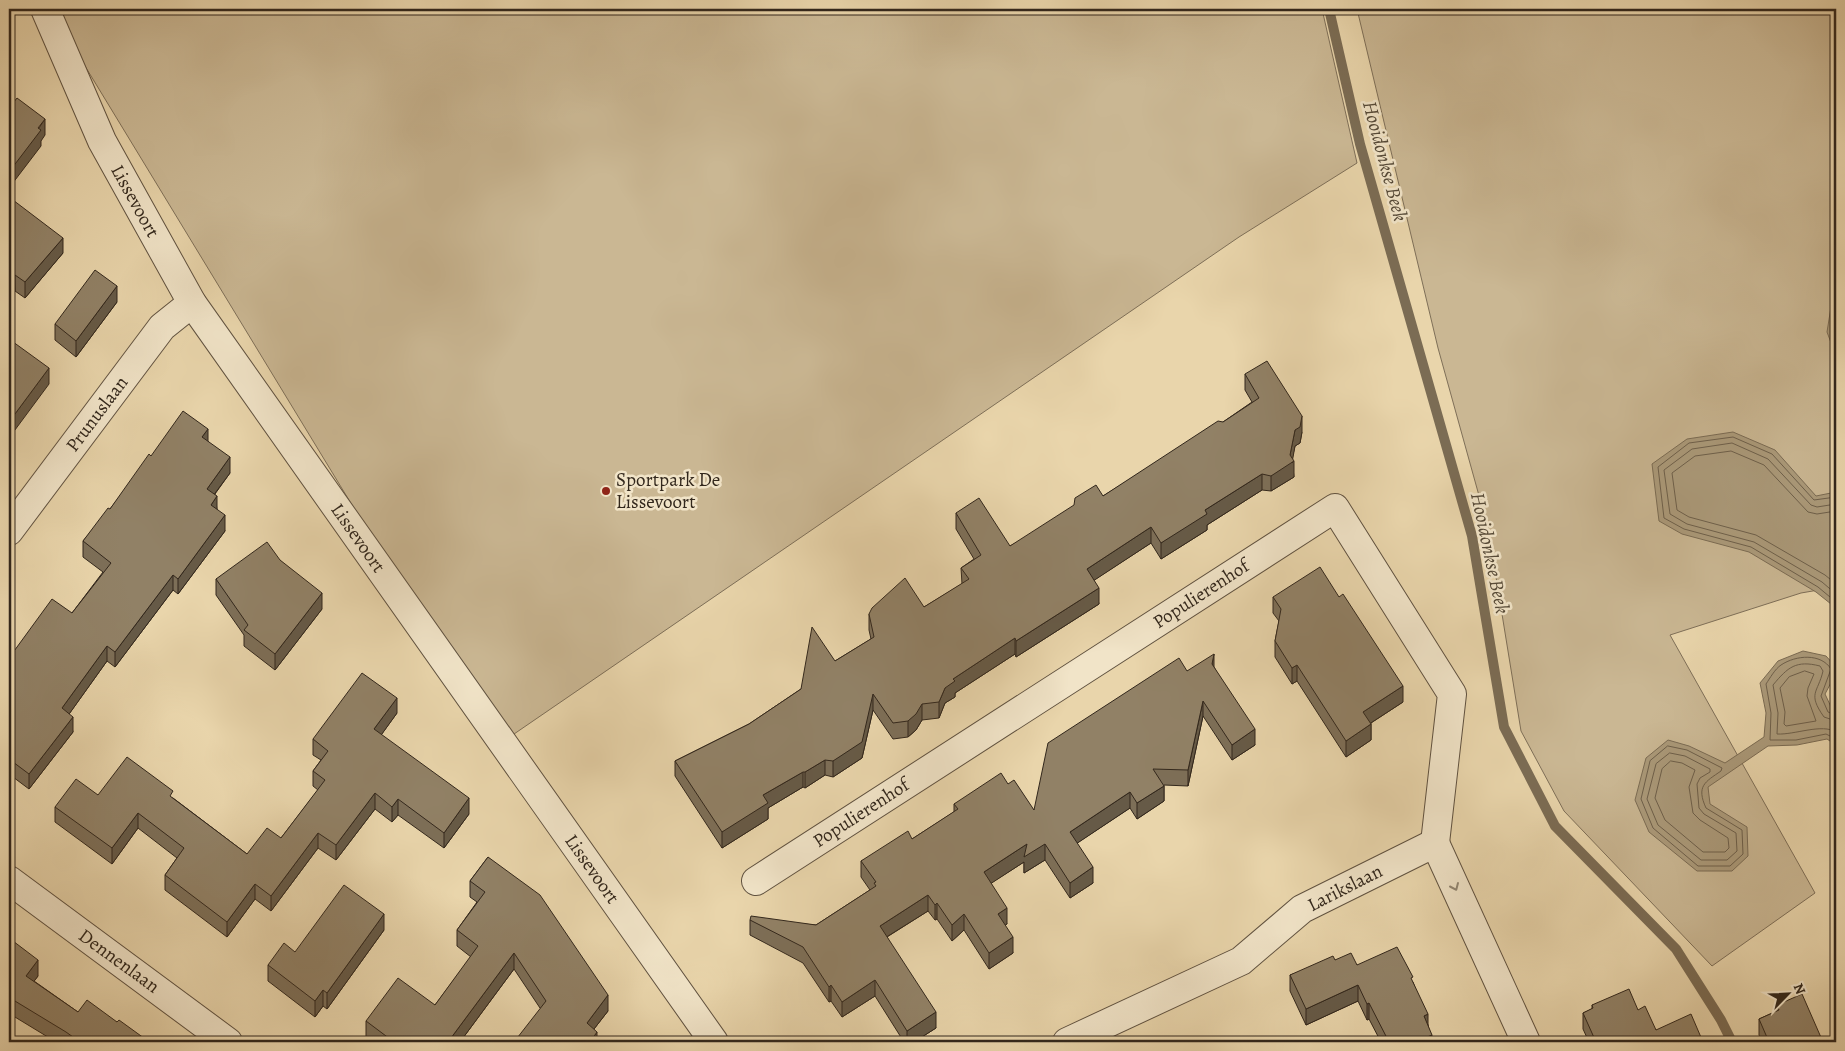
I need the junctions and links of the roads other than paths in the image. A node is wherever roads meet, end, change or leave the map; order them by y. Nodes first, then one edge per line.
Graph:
1 (45, 9) edge
2 (192, 303) junction
3 (9, 531) edge
4 (1435, 843) junction
5 (9, 880) edge
6 (756, 881) dead end
7 (228, 1042) edge
8 (714, 1042) edge
9 (1068, 1042) edge
10 (1526, 1042) edge

1 - 2 street, Lissevoort
2 - 3 street, Prunuslaan
2 - 8 street, Lissevoort
4 - 6 street, Populierenhof
4 - 9 street, Larikslaan
4 -> 10 street
5 - 7 street, Dennenlaan

